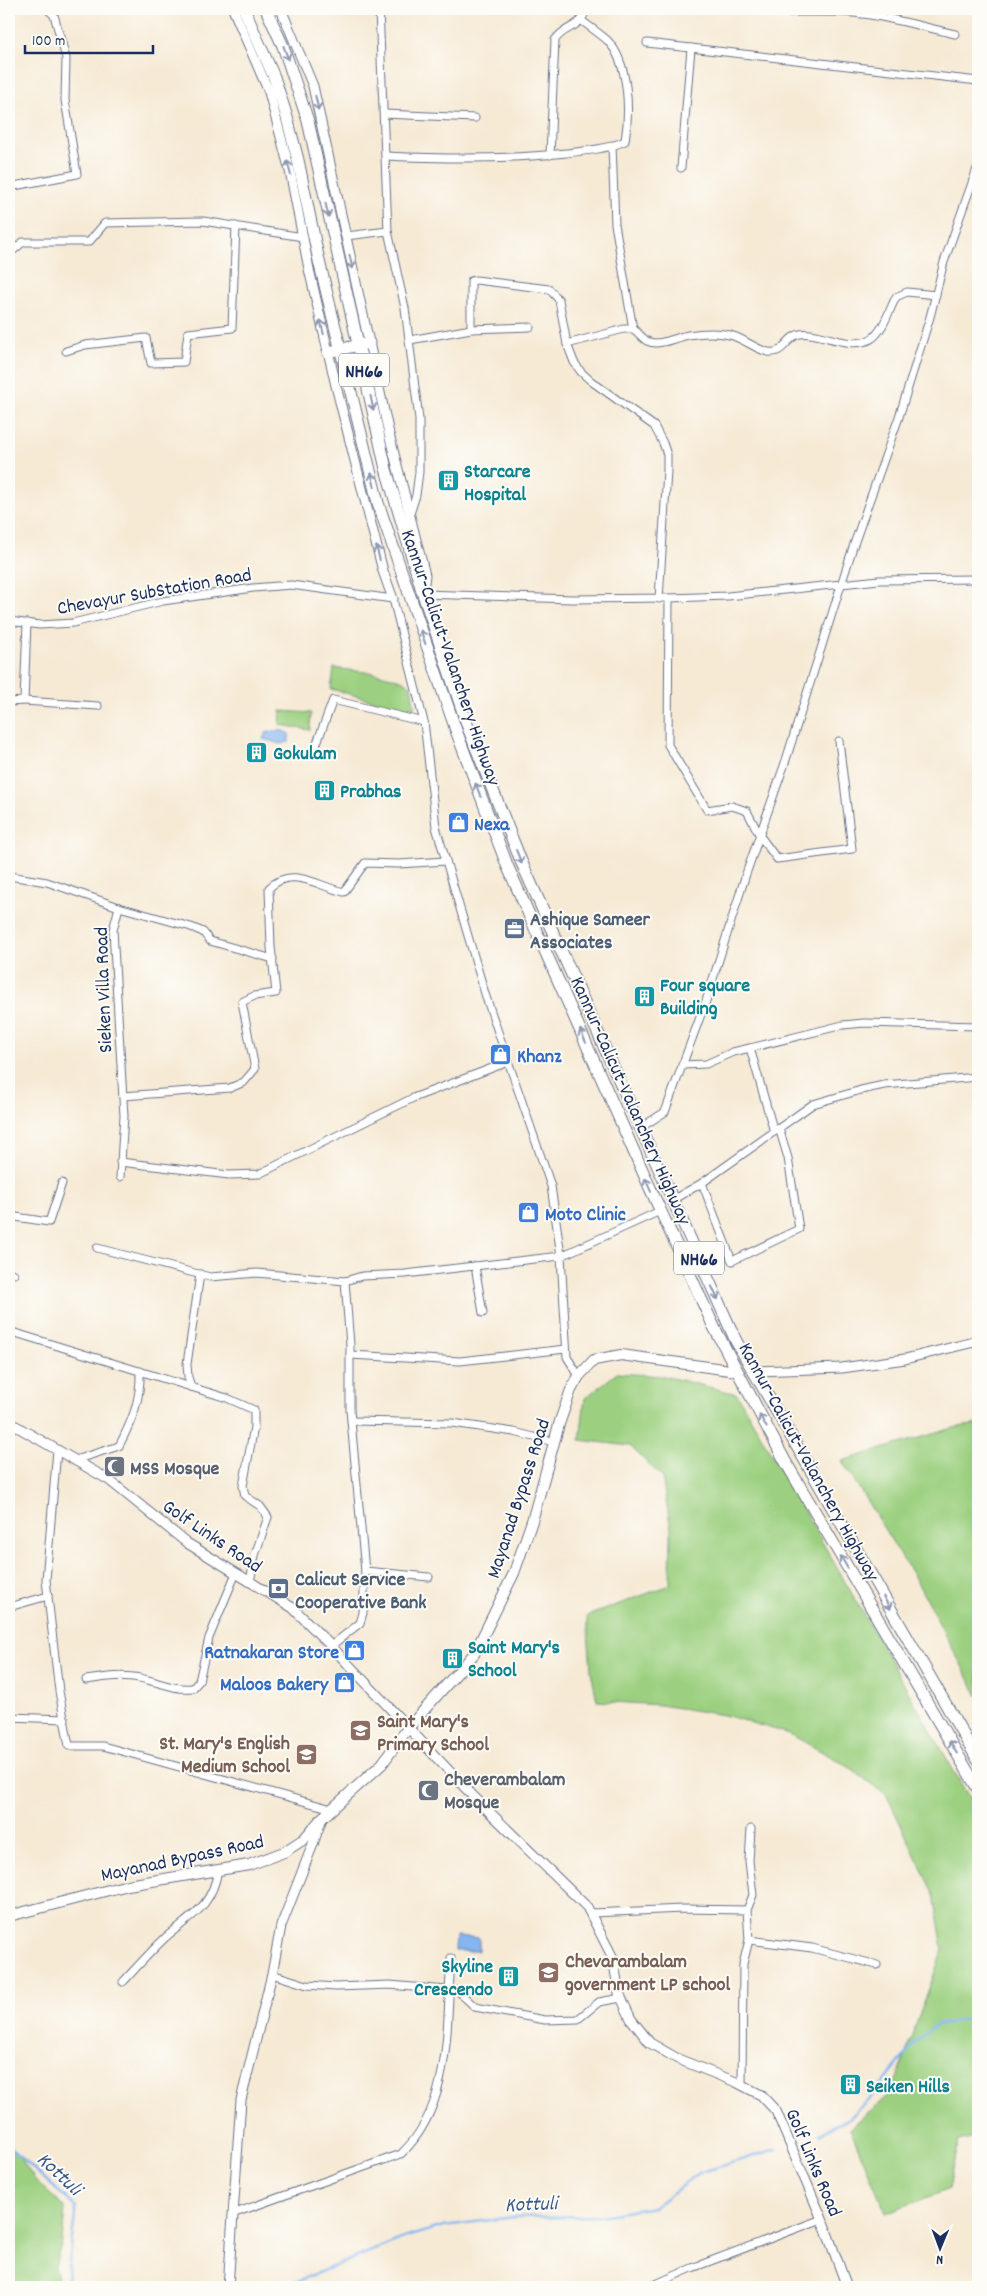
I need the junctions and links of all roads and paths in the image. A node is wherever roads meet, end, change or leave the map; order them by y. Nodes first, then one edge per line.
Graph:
1 (48, 9) edge
2 (233, 9) edge
3 (244, 9) edge
4 (266, 9) edge
5 (281, 9) edge
6 (379, 9) edge
7 (586, 9) edge
8 (758, 9) edge
9 (880, 9) edge
10 (876, 16) junction
11 (582, 21) junction
12 (956, 34) dead end
13 (647, 43) dead end
14 (691, 48) junction
15 (978, 82) edge
16 (384, 114) junction
17 (475, 118) dead end
18 (612, 145) junction
19 (550, 154) junction
20 (386, 156) junction
21 (978, 166) edge
22 (681, 168) dead end
23 (9, 187) edge
24 (236, 226) junction
25 (388, 231) junction
26 (346, 236) junction
27 (303, 237) junction
28 (9, 254) edge
29 (936, 295) junction
30 (530, 327) dead end
31 (471, 328) junction
32 (633, 329) junction
33 (410, 340) junction
34 (364, 344) junction
35 (567, 344) junction
36 (340, 349) junction
37 (66, 351) dead end
38 (328, 352) junction
39 (410, 514) junction
40 (978, 579) edge
41 (842, 582) junction
42 (422, 594) junction
43 (669, 598) junction
44 (393, 599) junction
45 (659, 599) junction
46 (9, 621) edge
47 (27, 623) junction
48 (24, 701) junction
49 (9, 702) edge
50 (98, 706) dead end
51 (424, 722) junction
52 (839, 741) dead end
53 (314, 751) dead end
54 (760, 836) junction
55 (446, 862) junction
56 (9, 876) edge
57 (119, 907) junction
58 (273, 959) junction
59 (978, 1026) edge
60 (750, 1048) junction
61 (508, 1062) junction
62 (682, 1065) junction
63 (978, 1077) edge
64 (123, 1096) junction
65 (640, 1128) junction
66 (776, 1130) junction
67 (120, 1162) junction
68 (120, 1177) dead end
69 (62, 1183) dead end
70 (702, 1183) junction
71 (672, 1200) junction
72 (660, 1211) junction
73 (9, 1216) edge
74 (96, 1248) dead end
75 (560, 1256) junction
76 (475, 1266) junction
77 (200, 1274) junction
78 (345, 1282) junction
79 (483, 1313) dead end
80 (9, 1331) edge
81 (978, 1341) edge
82 (566, 1349) junction
83 (350, 1355) junction
84 (737, 1371) junction
85 (754, 1371) junction
86 (140, 1372) junction
87 (579, 1376) junction
88 (191, 1387) junction
89 (353, 1421) junction
90 (9, 1422) edge
91 (554, 1442) junction
92 (57, 1450) junction
93 (75, 1460) junction
94 (365, 1571) junction
95 (236, 1573) junction
96 (429, 1576) dead end
97 (250, 1582) junction
98 (48, 1596) junction
99 (9, 1606) edge
100 (331, 1646) junction
101 (86, 1680) dead end
102 (9, 1717) edge
103 (65, 1719) junction
104 (408, 1728) junction
105 (978, 1760) edge
106 (978, 1789) edge
107 (332, 1809) junction
108 (322, 1818) junction
109 (751, 1829) dead end
110 (311, 1831) junction
111 (313, 1844) junction
112 (218, 1870) junction
113 (747, 1910) junction
114 (592, 1913) junction
115 (9, 1916) edge
116 (749, 1940) junction
117 (451, 1958) dead end
118 (877, 1965) dead end
119 (272, 1974) junction
120 (123, 1982) dead end
121 (448, 1991) junction
122 (621, 1998) junction
123 (742, 2085) junction
124 (235, 2213) junction
125 (822, 2219) junction
126 (228, 2286) edge
127 (651, 2287) edge
128 (847, 2287) edge

1 - 23 street
27 -> 2 main road
3 - 36 highway, Kannur-Calicut-Valanchery Highway / NH66
4 -> 34 highway, Kannur-Calicut-Valanchery Highway / NH66
5 -> 26 main road
6 - 16 street
7 - 11 street
8 - 10 street
9 - 10 street
10 - 12 street
11 - 18 street
11 - 19 street
13 - 14 street
14 - 15 street
14 - 22 street
16 - 17 street
16 - 20 street
18 - 19 street
18 - 32 street
19 - 20 street
20 - 25 street
21 - 29 street
24 - 27 street
24 - 28 street
24 - 37 street
25 - 26 street
25 - 33 street
26 -> 34 main road
38 -> 27 main road
29 - 32 street
29 - 41 street
30 - 31 street
31 - 33 street
31 - 35 street
32 - 35 street
33 - 39 street
34 - 36 highway
34 - 39 main road
34 -> 42 highway, Kannur-Calicut-Valanchery Highway / NH66
35 - 45 street
36 - 38 highway
72 -> 36 highway, Kannur-Calicut-Valanchery Highway / NH66
44 -> 38 main road
39 - 42 main road
40 - 41 street
41 - 43 street
41 - 54 street
42 - 45 street
42 -> 65 highway, Kannur-Calicut-Valanchery Highway / NH66
43 - 45 street
43 - 54 street
44 - 47 street, Chevayur SubStation Road
44 - 51 street
46 - 47 street, Chevayur SubStation Road
47 - 48 street
48 - 49 street
48 - 50 street
51 - 53 street
51 - 55 street
52 - 54 street
54 - 62 street
55 - 58 street
55 - 61 street
56 - 57 street
57 - 58 street, Sieken Villa Road
57 - 64 street, Sieken Villa Road
58 - 64 street
59 - 60 street
60 - 62 street
60 - 66 street
61 - 67 street
61 - 75 street
62 - 65 street
63 - 66 street
64 - 67 street, Sieken Villa Road
65 - 71 highway, Kannur-Calicut-Valanchery Highway / NH66
66 - 70 street
66 - 70 street
67 - 68 street, Sieken Villa Road
69 - 73 street
70 - 71 street
71 -> 85 highway, Kannur-Calicut-Valanchery Highway / NH66
72 - 75 street
72 - 84 highway, Kannur-Calicut-Valanchery Highway / NH66
74 - 77 street
75 - 76 street
75 - 82 street
76 - 78 street
76 - 79 street
77 - 78 street
77 - 88 street
78 - 83 street
80 - 86 street
81 - 85 main road
82 - 83 street
82 - 87 street
83 - 89 street
84 - 87 main road, Mayanad Bypass Road
106 -> 84 highway, Kannur-Calicut-Valanchery Highway / NH66
85 -> 105 highway, Kannur-Calicut-Valanchery Highway / NH66
86 - 88 street
86 - 93 street
87 - 91 main road, Mayanad Bypass Road
88 - 97 street
89 - 91 street
89 - 94 street
90 - 92 main road, Golf Links Road
91 - 104 main road, Mayanad Bypass Road
92 - 93 main road, Golf Links Road
92 - 98 street
93 - 95 main road, Golf Links Road
94 - 96 street
94 - 100 street
95 - 97 main road, Golf Links Road
95 - 101 street
97 - 100 main road, Golf Links Road
98 - 99 street
98 - 103 street
100 - 104 main road, Golf Links Road
102 - 103 street
103 - 107 street
104 - 107 main road, Mayanad Bypass Road
104 - 114 main road, Golf Links Road
107 - 108 main road, Mayanad Bypass Road
108 - 110 main road, Mayanad Bypass Road
108 - 111 main road
109 - 113 street
110 - 111 main road
110 - 112 main road, Mayanad Bypass Road
111 - 119 main road
112 - 115 main road, Mayanad Bypass Road
112 - 120 street
113 - 114 street
113 - 116 street
114 - 122 main road, Golf Links Road
116 - 118 street
116 - 123 street
117 - 121 street
119 - 121 street
119 - 124 main road
121 - 122 street
121 - 124 street
122 - 123 main road, Golf Links Road
123 - 125 main road, Golf Links Road
124 - 126 main road
125 - 127 street
125 - 128 main road, Golf Links Road

